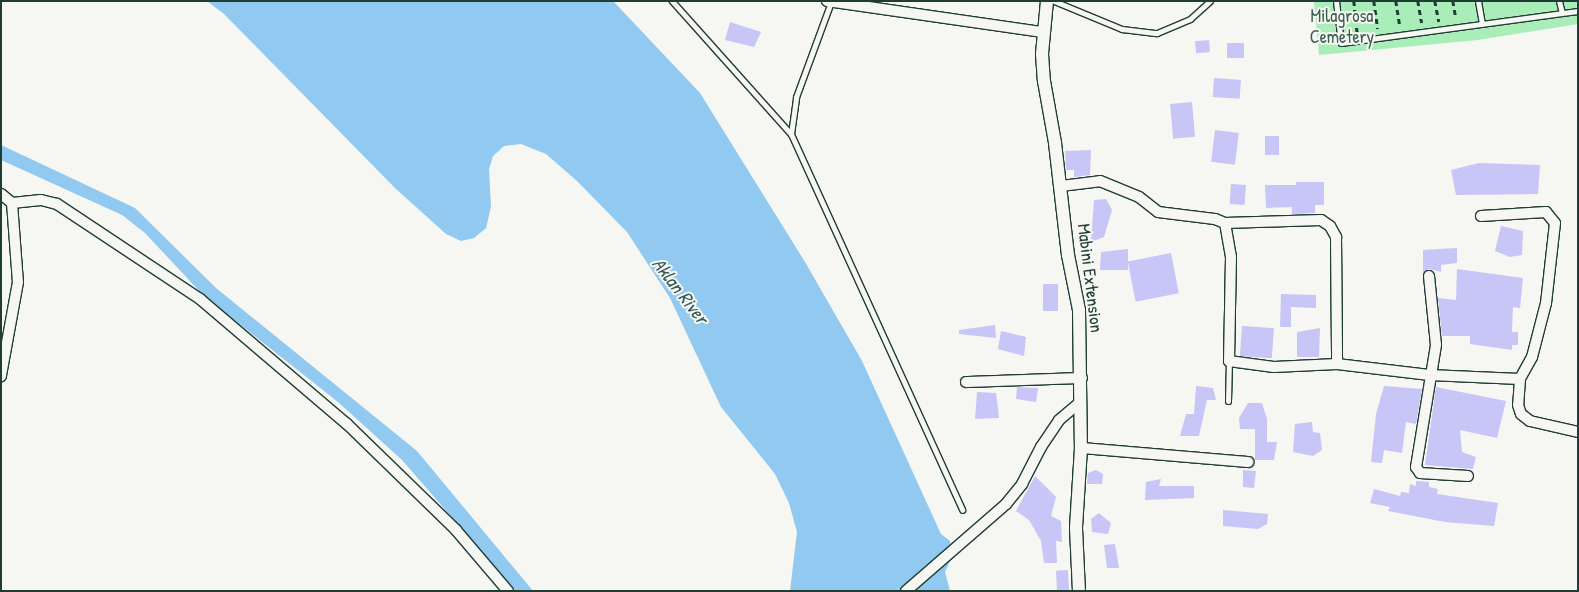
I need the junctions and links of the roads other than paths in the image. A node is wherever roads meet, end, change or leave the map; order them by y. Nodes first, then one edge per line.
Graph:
1 (672, 1) edge
2 (1047, 1) edge
3 (1054, 1) edge
4 (1210, 1) edge
5 (1336, 1) edge
6 (1478, 1) edge
7 (1559, 1) edge
8 (829, 2) edge
9 (1578, 11) edge
10 (1562, 13) junction
11 (1482, 24) junction
12 (1043, 32) junction
13 (791, 134) junction
14 (1061, 186) junction
15 (1, 194) edge
16 (12, 204) junction
17 (1481, 216) dead end
18 (1225, 224) junction
19 (1429, 276) dead end
20 (1229, 361) junction
21 (1337, 364) junction
22 (1429, 375) junction
23 (1, 376) edge
24 (1082, 378) junction
25 (1520, 379) junction
26 (966, 382) dead end
27 (1228, 401) dead end
28 (1080, 403) junction
29 (1578, 432) edge
30 (1081, 448) junction
31 (1248, 462) dead end
32 (1468, 476) dead end
33 (962, 510) dead end
34 (508, 591) edge
35 (906, 591) edge
36 (1078, 591) edge

1 - 13 lane
2 - 12 street, Mabini Extension
3 - 4 lane
5 - 11 lane
6 - 11 lane
7 - 10 lane
8 - 12 street
8 - 13 lane
9 - 10 lane
10 - 11 lane
12 - 14 street, Mabini Extension
13 - 33 lane
14 - 18 street
14 - 24 street, Mabini Extension
15 - 16 street
16 - 23 street
16 - 34 street
17 - 25 street
18 - 20 street
18 - 21 street
19 - 22 street
20 - 21 street
20 - 27 lane
21 - 22 street
22 - 25 street
22 - 32 street
24 - 26 street
24 - 28 street, Mabini Extension
25 - 29 street
28 - 30 street, Mabini Extension
28 - 35 street
30 - 31 street
30 - 36 street, Mabini Extension

